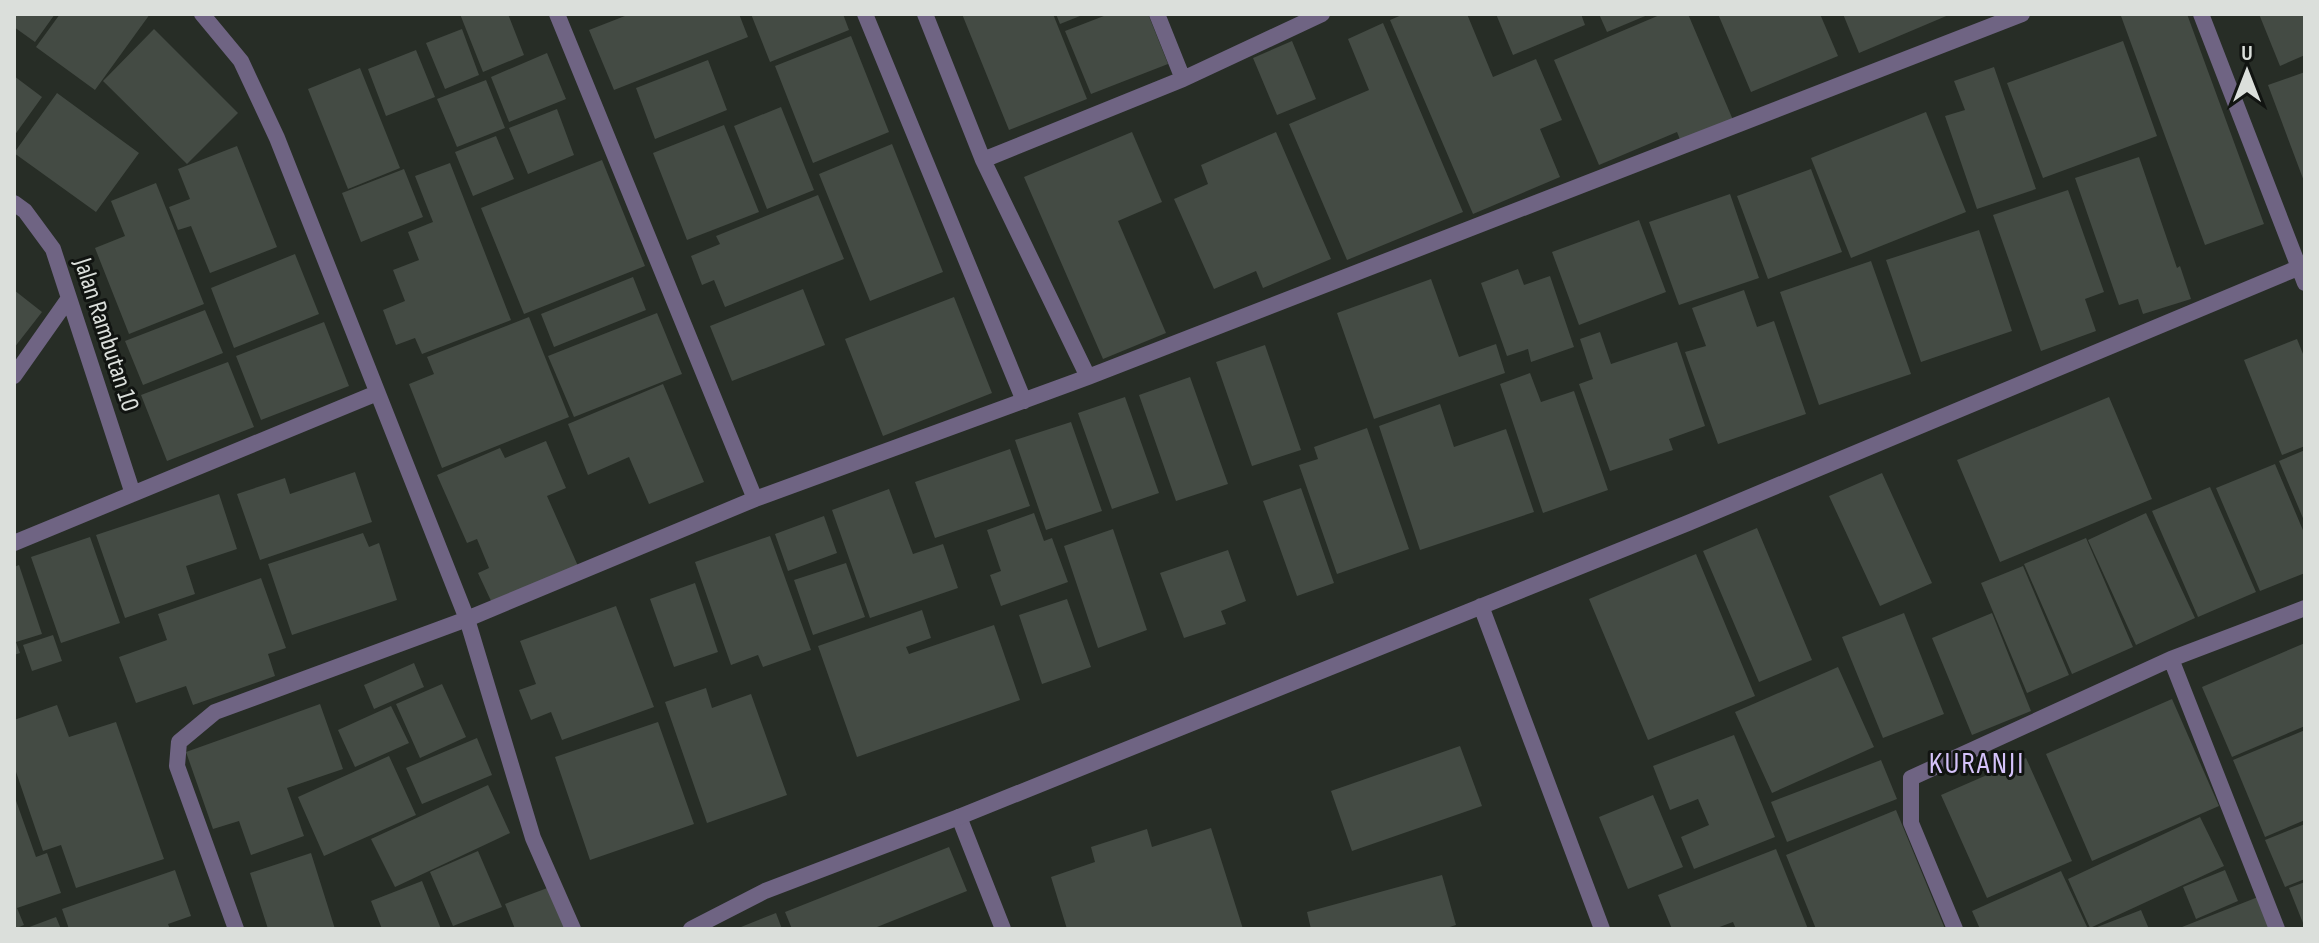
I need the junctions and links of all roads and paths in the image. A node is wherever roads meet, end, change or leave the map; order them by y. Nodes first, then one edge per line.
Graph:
1 (202, 14) edge
2 (557, 14) edge
3 (865, 14) edge
4 (925, 14) edge
5 (1157, 14) edge
6 (1322, 14) edge
7 (2022, 14) edge
8 (2201, 14) edge
9 (1183, 79) junction
10 (983, 160) junction
11 (14, 203) edge
12 (2303, 272) edge
13 (69, 298) junction
14 (14, 376) edge
15 (1088, 377) junction
16 (377, 393) junction
17 (1024, 401) junction
18 (133, 494) junction
19 (755, 499) junction
20 (14, 543) edge
21 (1481, 606) junction
22 (2305, 608) edge
23 (467, 619) junction
24 (2171, 659) junction
25 (959, 817) junction
26 (236, 929) edge
27 (573, 929) edge
28 (691, 929) edge
29 (1003, 929) edge
30 (1602, 929) edge
31 (1955, 929) edge
32 (2277, 929) edge

1 - 16 street
2 - 19 street
3 - 17 street
4 - 10 street
5 - 9 street
6 - 9 street
7 - 15 street
8 - 12 street
9 - 10 street
10 - 15 street
11 - 13 street, Jalan Rambutan 10
12 - 21 street
13 - 14 street
13 - 18 street, Jalan Rambutan 10
15 - 17 street
16 - 18 street
16 - 23 street
17 - 19 street
18 - 20 street
19 - 23 street
21 - 25 street
21 - 30 street
22 - 24 street
23 - 26 street
23 - 27 street
24 - 31 street
24 - 32 street
25 - 28 street
25 - 29 street

